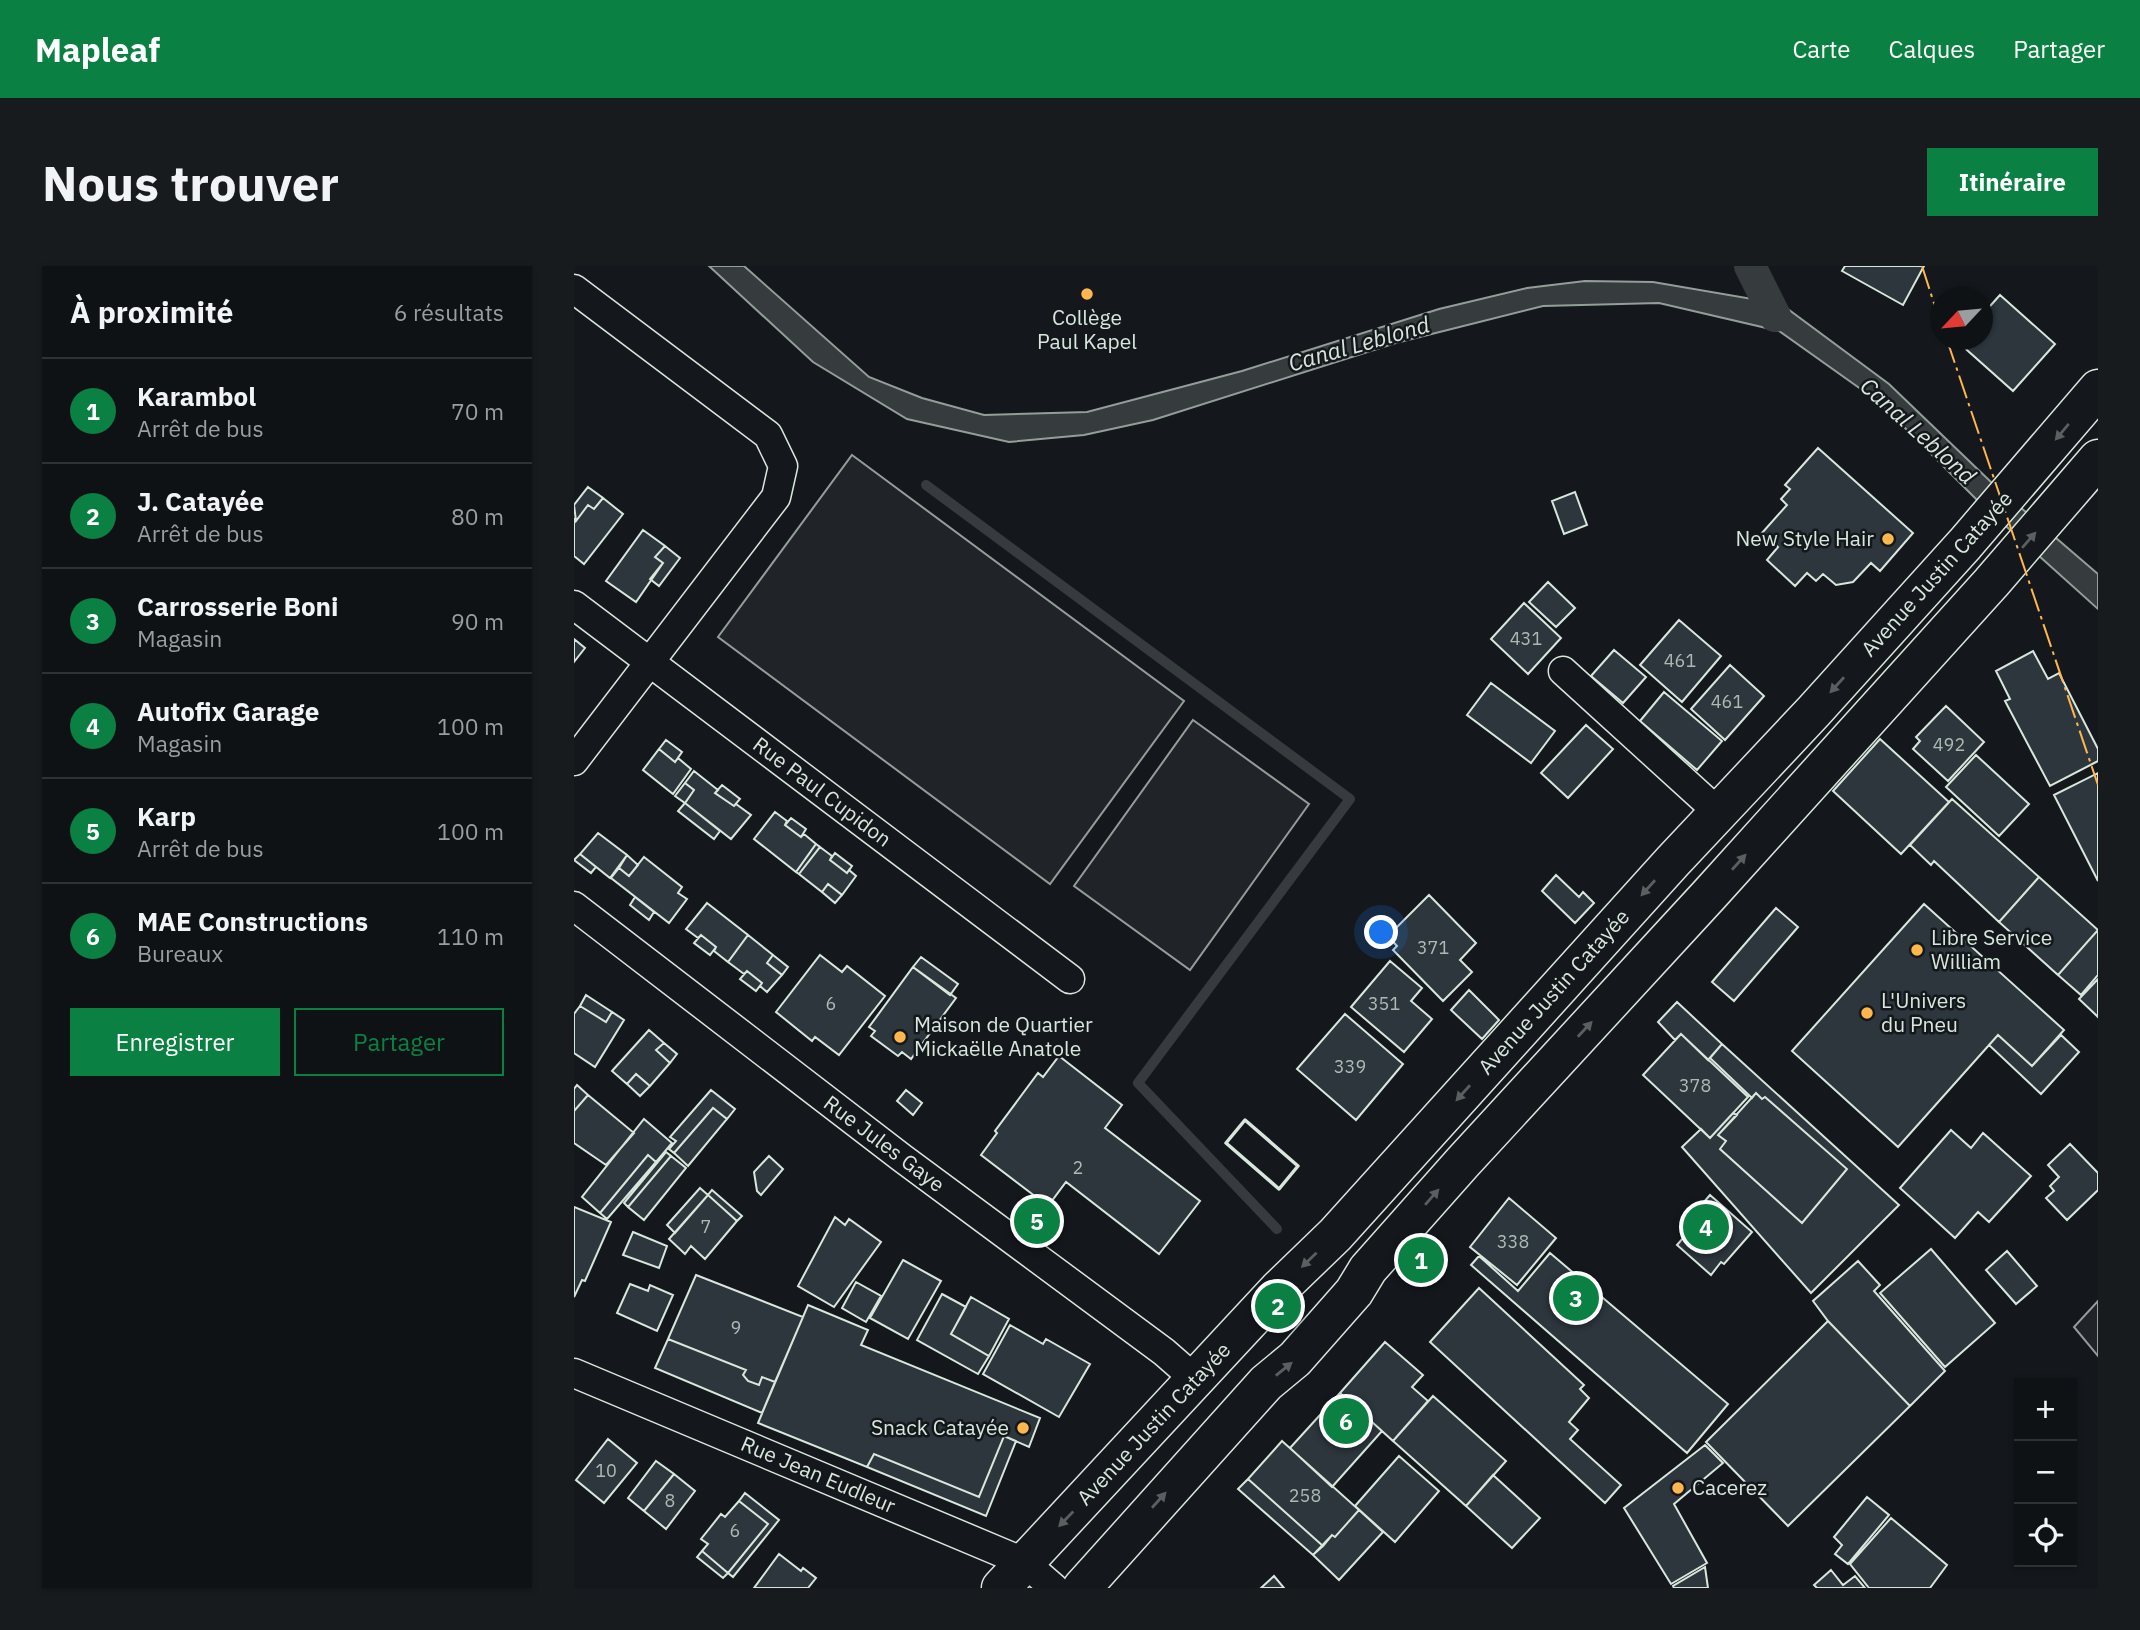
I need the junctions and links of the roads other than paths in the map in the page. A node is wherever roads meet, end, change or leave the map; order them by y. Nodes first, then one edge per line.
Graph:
1 (574, 289) edge
2 (2098, 389) edge
3 (2098, 459) edge
4 (574, 605) edge
5 (650, 661) junction
6 (1563, 671) dead end
7 (574, 761) edge
8 (1718, 812) junction
9 (574, 906) edge
10 (1070, 979) dead end
11 (574, 1373) edge
12 (1196, 1380) junction
13 (1012, 1575) edge
14 (1054, 1588) edge
15 (1082, 1588) edge

1 - 5 street
2 -> 8 main road, Avenue Justin Catayée
15 -> 3 main road
4 - 5 street, Rue Paul Cupidon
5 - 7 street
5 - 10 street, Rue Paul Cupidon
6 - 8 street
8 -> 12 main road, Avenue Justin Catayée
9 - 12 street, Rue Jules Gaye
11 - 13 street, Rue Jean Eudleur
12 -> 13 main road, Avenue Justin Catayée
13 - 14 street, Rue Jean Eudleur

